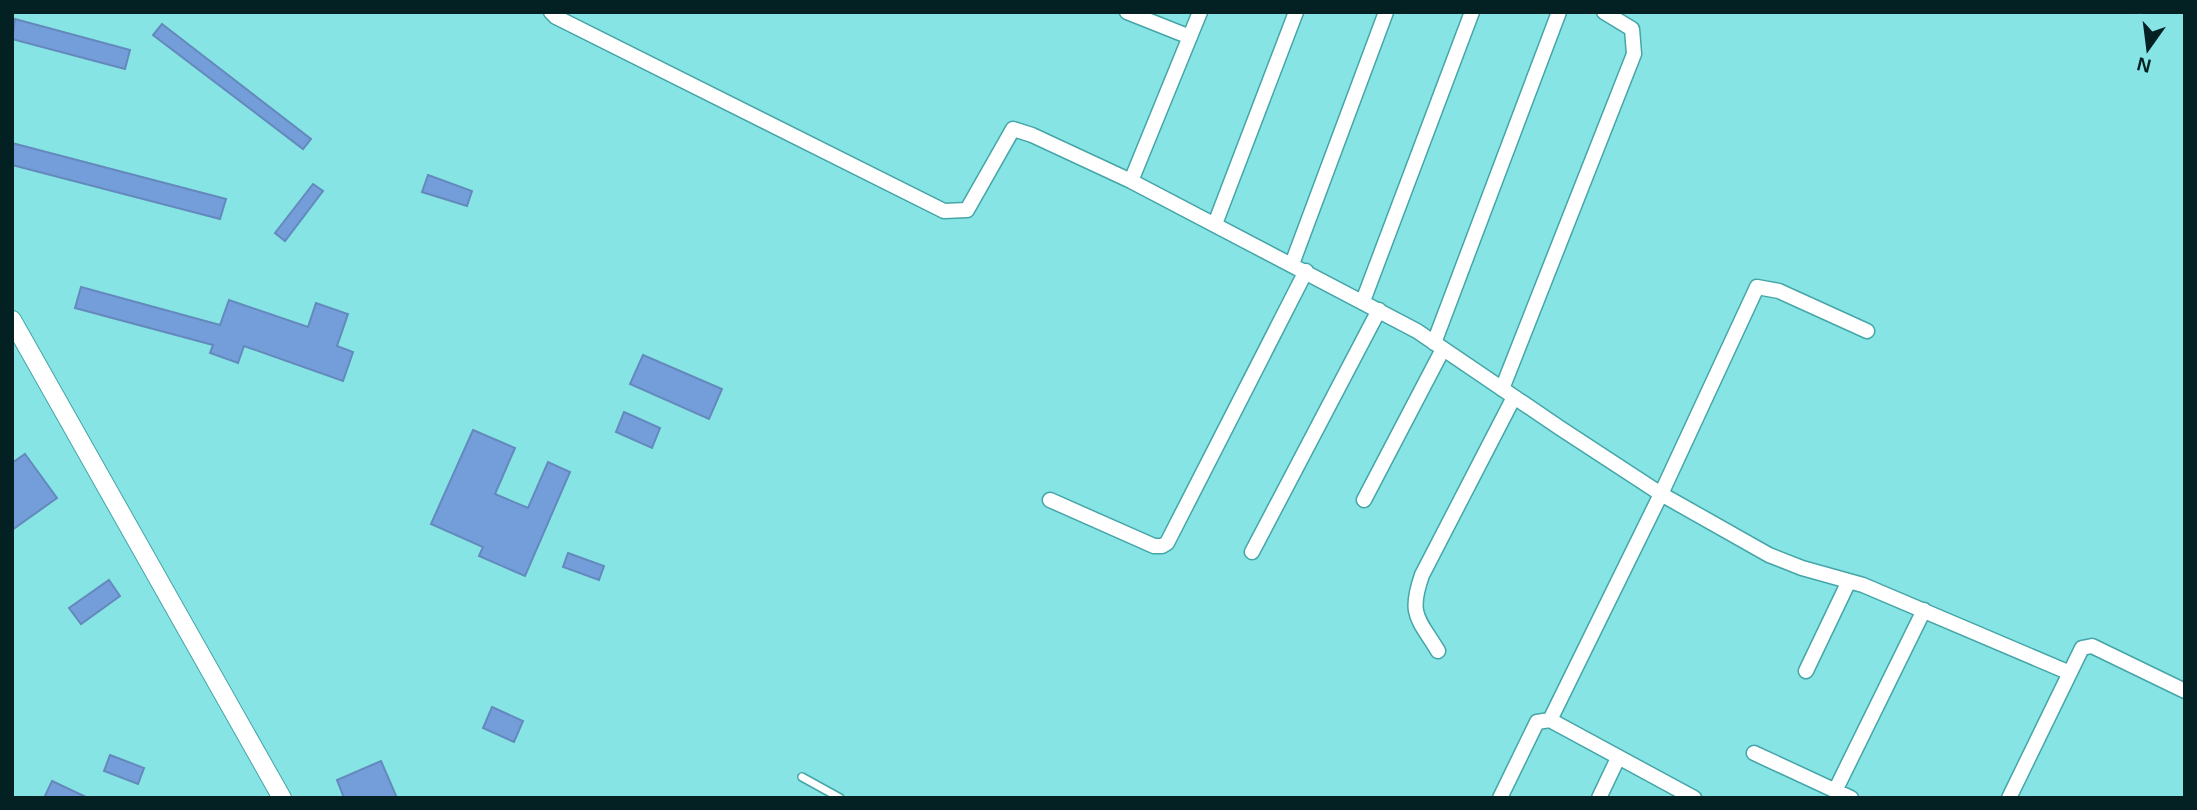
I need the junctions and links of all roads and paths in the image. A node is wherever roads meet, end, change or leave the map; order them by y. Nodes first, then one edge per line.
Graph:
1 (551, 12) edge
2 (1127, 12) edge
3 (1200, 12) edge
4 (1296, 12) edge
5 (1386, 12) edge
6 (1472, 12) edge
7 (1559, 12) edge
8 (1604, 12) edge
9 (1190, 37) junction
10 (1131, 181) junction
11 (1215, 224) junction
12 (1292, 264) junction
13 (1306, 271) junction
14 (1363, 302) junction
15 (1379, 310) junction
16 (12, 320) edge
17 (1867, 331) dead end
18 (1438, 346) junction
19 (1508, 393) junction
20 (1661, 494) junction
21 (1049, 500) dead end
22 (1364, 500) dead end
23 (1252, 552) dead end
24 (1849, 582) junction
25 (1924, 610) junction
26 (1438, 651) dead end
27 (1805, 671) dead end
28 (2070, 673) junction
29 (2185, 691) edge
30 (1550, 720) junction
31 (1754, 753) dead end
32 (1618, 758) junction
33 (802, 777) dead end
34 (1835, 791) junction
35 (282, 798) edge
36 (839, 798) edge
37 (1500, 798) edge
38 (1598, 798) edge
39 (1694, 798) edge
40 (1851, 798) edge
41 (2009, 798) edge

1 - 10 street
2 - 9 street
3 - 9 street
4 - 11 street
5 - 12 street
6 - 14 street
7 - 18 street
8 - 19 street
9 - 10 street
10 - 11 street
11 - 12 street
12 - 13 street
13 - 14 street
13 - 21 street
14 - 15 street
15 - 18 street
15 - 23 street
16 - 35 street
17 - 20 street
18 - 19 street
18 - 22 street
19 - 20 street
19 - 26 street
20 - 24 street
20 - 30 street
24 - 25 street
24 - 27 street
25 - 28 street
25 - 34 street
28 - 29 street
28 - 41 street
30 - 32 street
30 - 37 street
31 - 34 street
32 - 38 street
32 - 39 street
33 - 36 lane
34 - 40 street

